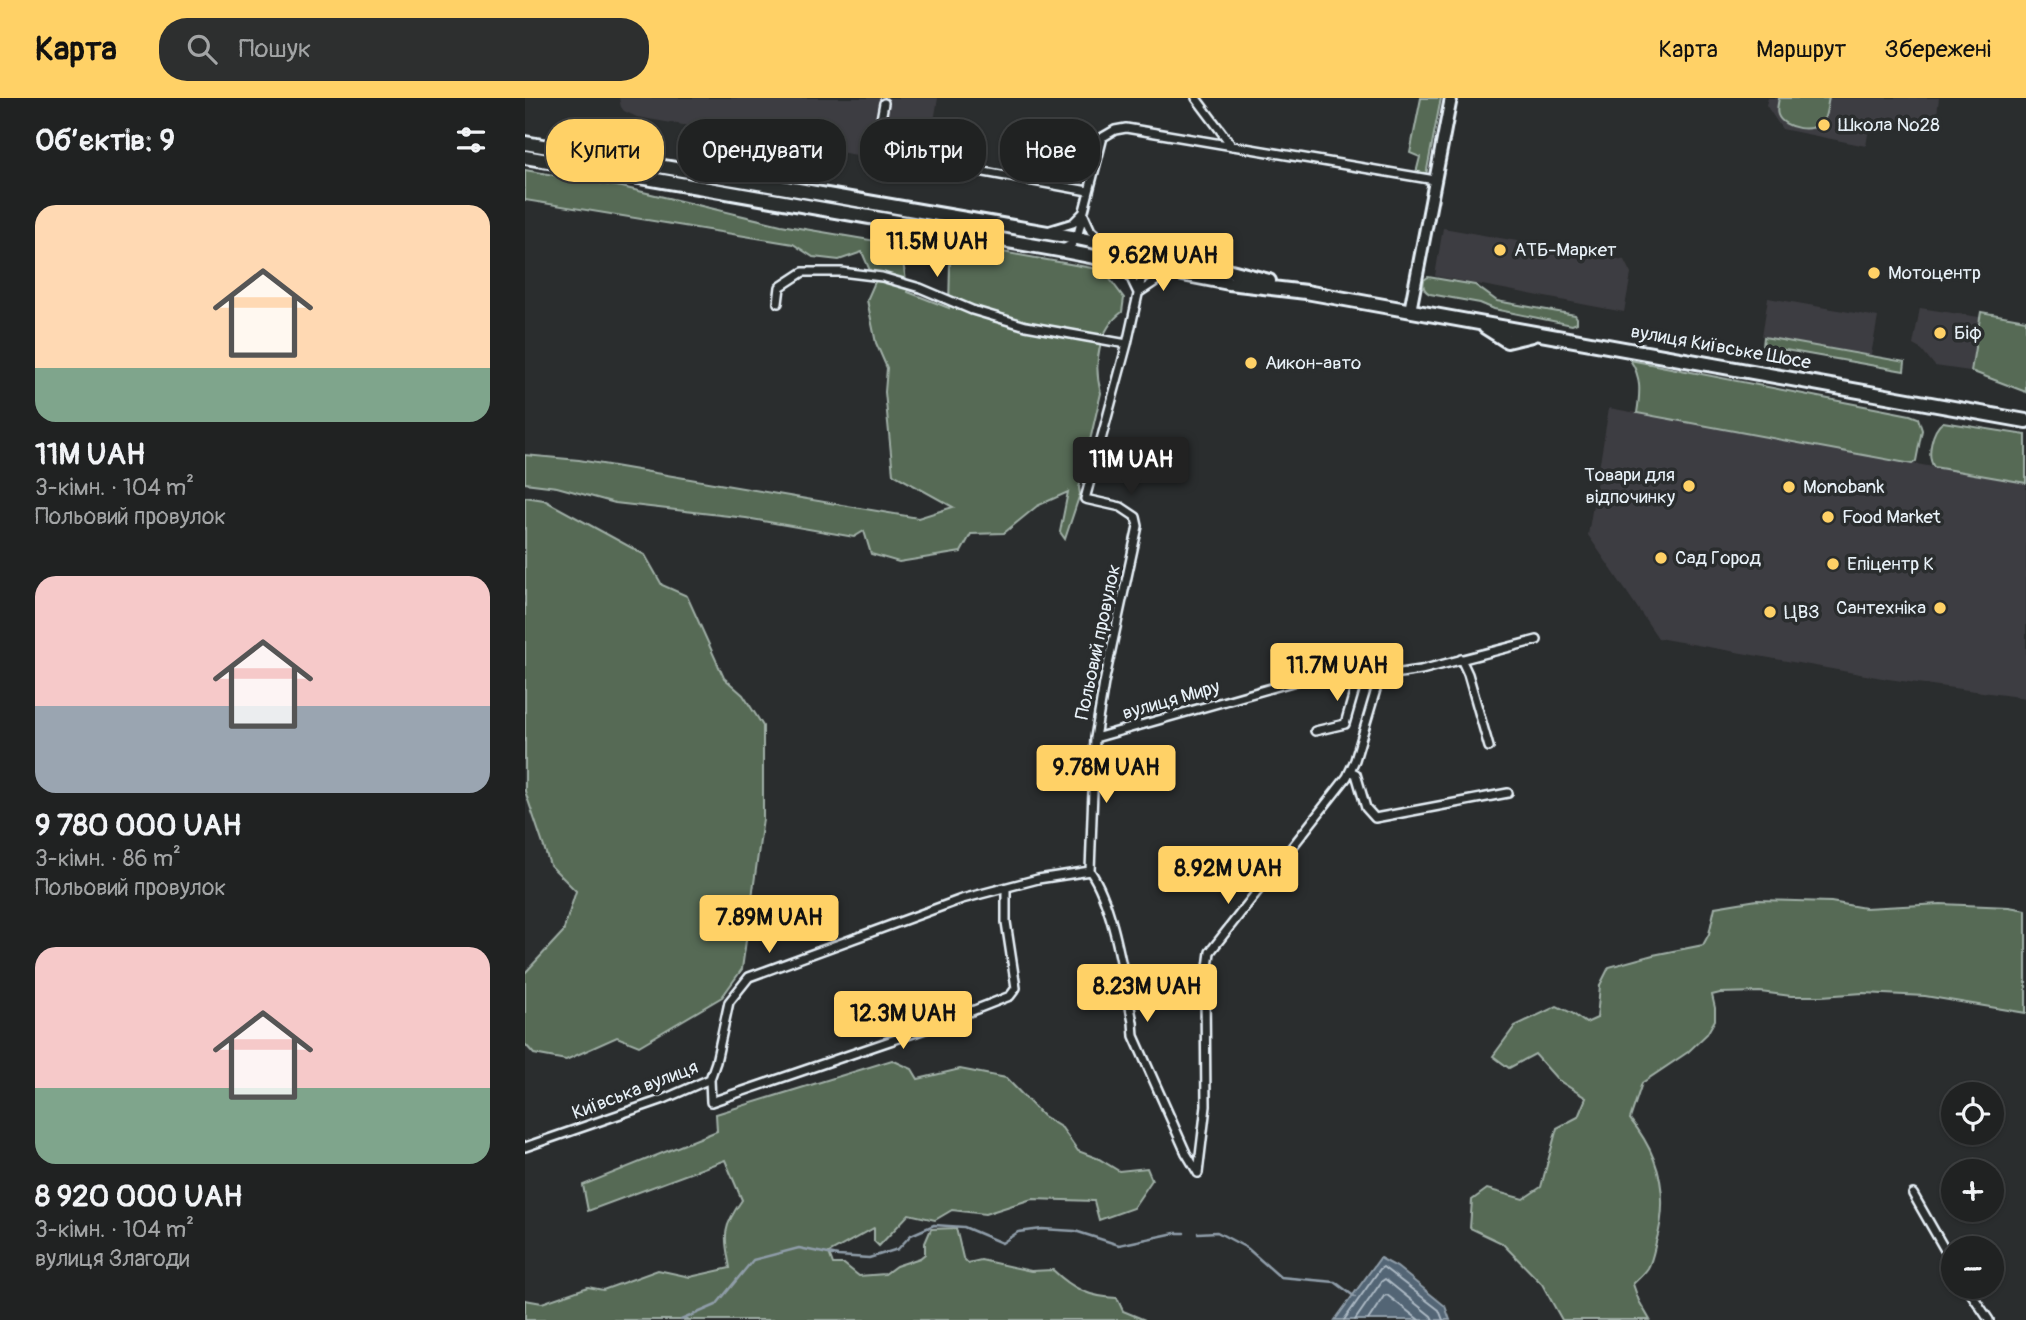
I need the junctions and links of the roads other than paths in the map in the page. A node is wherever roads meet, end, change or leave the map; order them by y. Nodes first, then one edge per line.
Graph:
1 (1196, 98) edge
2 (1451, 98) edge
3 (884, 103) dead end
4 (525, 143) edge
5 (1233, 147) junction
6 (525, 157) edge
7 (1435, 180) junction
8 (1088, 191) junction
9 (1083, 213) junction
10 (1039, 232) junction
11 (1077, 238) junction
12 (1106, 244) junction
13 (1126, 248) junction
14 (1059, 250) junction
15 (1090, 256) junction
16 (1178, 260) junction
17 (1115, 261) junction
18 (1144, 267) junction
19 (1181, 274) junction
20 (1306, 292) junction
21 (1138, 293) junction
22 (778, 303) dead end
23 (1410, 311) junction
24 (1127, 344) junction
25 (2026, 421) edge
26 (1537, 640) dead end
27 (1461, 659) junction
28 (1359, 675) junction
29 (1380, 676) junction
30 (1315, 732) dead end
31 (1095, 738) junction
32 (1489, 747) dead end
33 (1350, 771) junction
34 (1508, 793) dead end
35 (1090, 870) junction
36 (1006, 888) junction
37 (710, 1079) junction
38 (525, 1147) edge
39 (1913, 1194) dead end
40 (1941, 1243) edge
41 (1975, 1299) edge
42 (1989, 1320) edge

1 - 5 street
2 - 7 main road
3 - 8 street
4 - 10 highway
5 - 7 street
5 - 8 street
6 - 14 highway
7 - 23 main road
8 - 9 street
9 - 10 street
9 - 11 street
9 - 12 street
10 - 11 highway
11 - 12 highway
11 - 14 street
11 - 15 street
12 - 13 highway
13 - 16 highway
13 - 18 street
14 - 15 highway
15 - 17 highway
16 - 18 street
16 - 20 highway
17 - 18 highway
17 - 21 street
18 - 19 highway
18 - 21 street, Польовий провулок
19 - 20 highway
19 - 21 street
20 - 23 highway
21 - 24 street, Польовий провулок
22 - 24 street
23 - 25 highway, вулиця Київське Шосе
24 - 31 street, Польовий провулок
26 - 27 street, вулиця Миру
27 - 29 street, вулиця Миру
27 - 32 street
28 - 29 street, вулиця Миру
28 - 30 street
28 - 31 street, вулиця Миру
29 - 33 street
31 - 35 street, Польовий провулок
33 - 34 street
33 - 35 street
35 - 36 street, Київська вулиця
36 - 37 street, Київська вулиця
36 - 37 street
37 - 38 street, Київська вулиця
39 - 40 street
41 - 42 street

